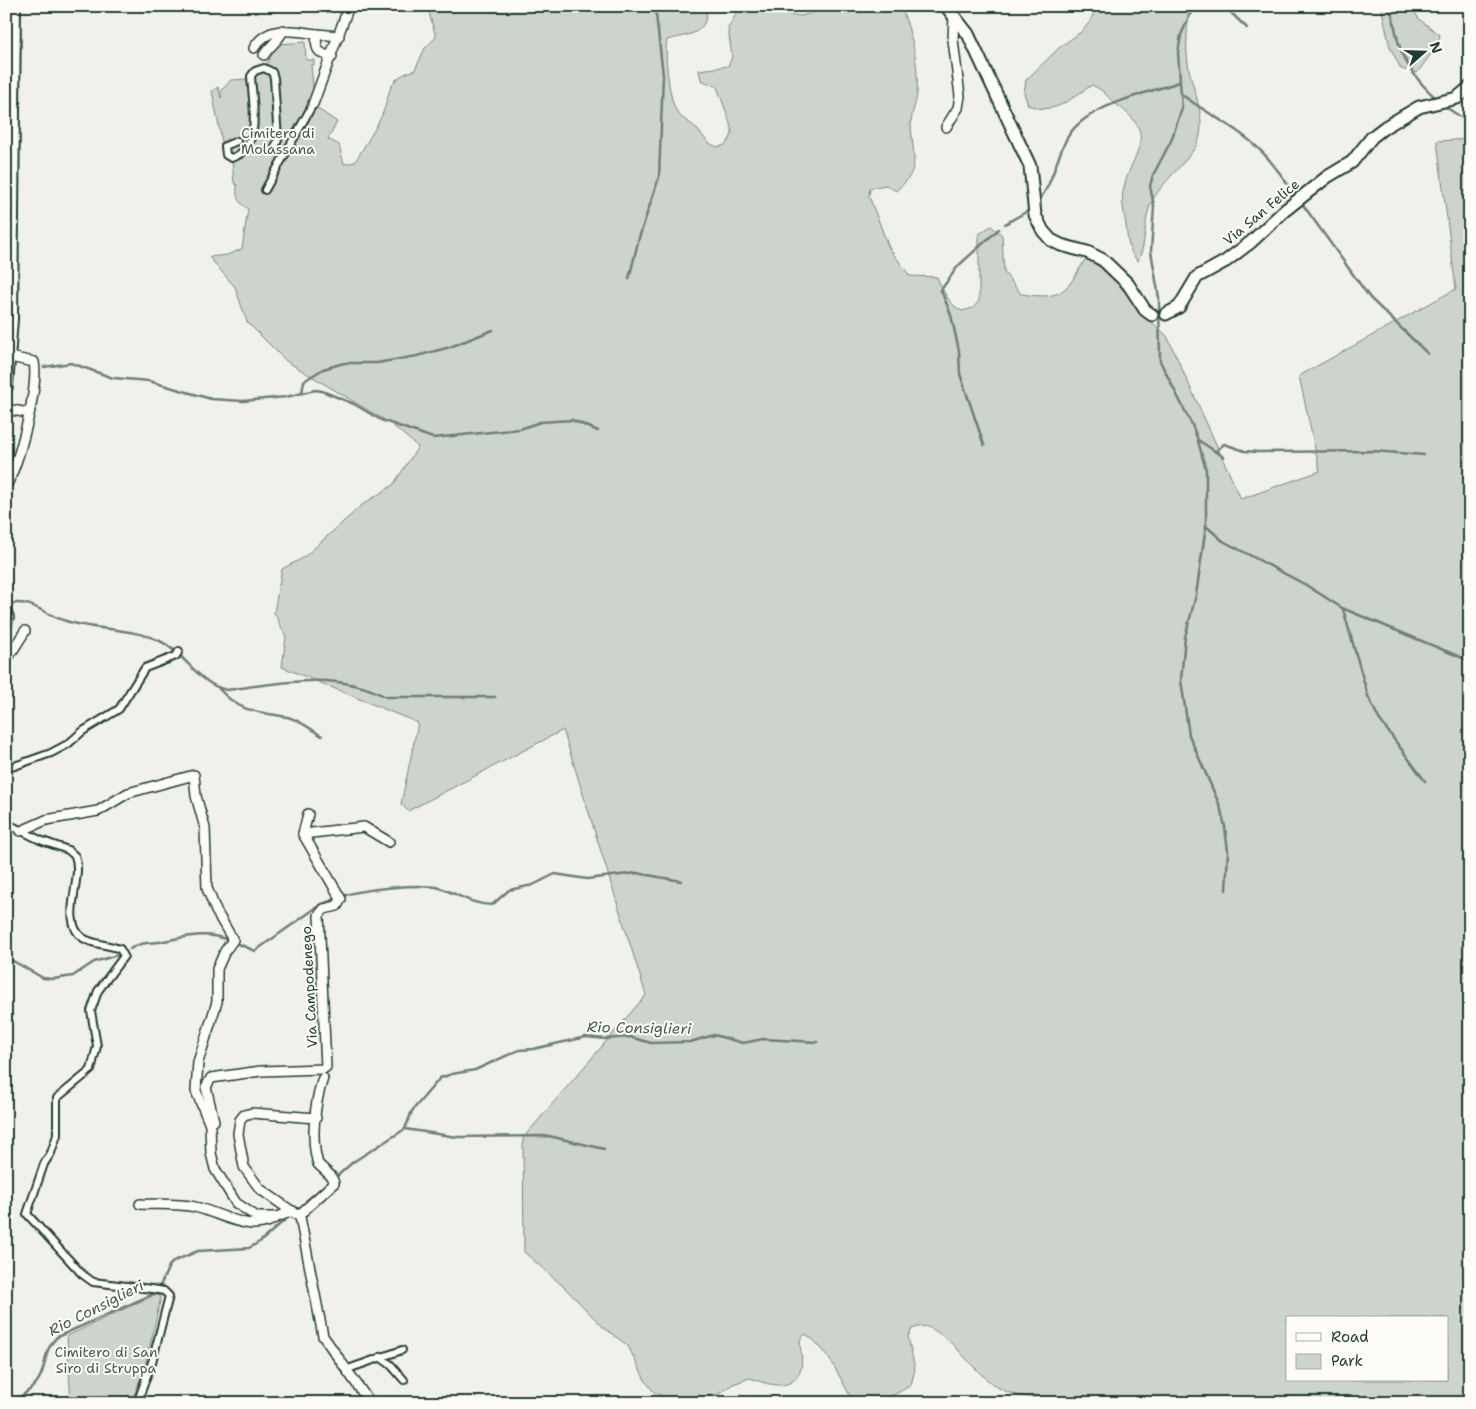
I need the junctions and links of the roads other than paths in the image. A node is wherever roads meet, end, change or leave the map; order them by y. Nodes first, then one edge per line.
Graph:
1 (14, 6) edge
2 (350, 6) edge
3 (950, 11) edge
4 (283, 30) junction
5 (317, 34) junction
6 (339, 36) junction
7 (254, 48) dead end
8 (264, 55) dead end
9 (332, 57) junction
10 (1470, 87) edge
11 (313, 104) joint
12 (946, 127) dead end
13 (237, 141) dead end
14 (285, 154) junction
15 (264, 190) dead end
16 (1166, 314) joint
17 (1152, 315) joint
18 (10, 357) junction
19 (6, 386) edge
20 (6, 409) edge
21 (29, 413) junction
22 (7, 483) edge
23 (6, 612) edge
24 (6, 629) edge
25 (25, 631) dead end
26 (178, 654) dead end
27 (6, 661) edge
28 (6, 768) edge
29 (308, 814) dead end
30 (6, 823) edge
31 (22, 830) junction
32 (303, 834) junction
33 (388, 842) dead end
34 (323, 1078) dead end
35 (316, 1118) junction
36 (140, 1204) dead end
37 (294, 1211) junction
38 (278, 1217) junction
39 (402, 1350) dead end
40 (380, 1357) junction
41 (348, 1369) junction
42 (404, 1380) dead end
43 (137, 1403) edge
44 (370, 1403) edge

1 - 18 main road
2 - 6 street
3 - 12 street
3 - 17 street, Via San Felice
4 - 5 street
4 - 7 street
4 - 8 street
5 - 6 street
5 - 9 street
6 - 9 street
9 - 11 street
10 - 16 street, Via San Felice
11 - 14 street
13 - 14 street
14 - 15 street
16 - 17 street, Via San Felice
18 - 19 main road
18 - 21 street
20 - 21 street
21 - 22 street
23 - 24 street
25 - 27 street
26 - 28 street
29 - 32 street
30 - 31 street
31 - 38 street
31 - 43 street
32 - 33 street
32 - 37 street, Via Campodenego
34 - 35 street
35 - 37 street
35 - 37 street
36 - 38 street
37 - 38 street
37 - 41 street
39 - 40 street
40 - 41 street
40 - 42 street
41 - 44 street

